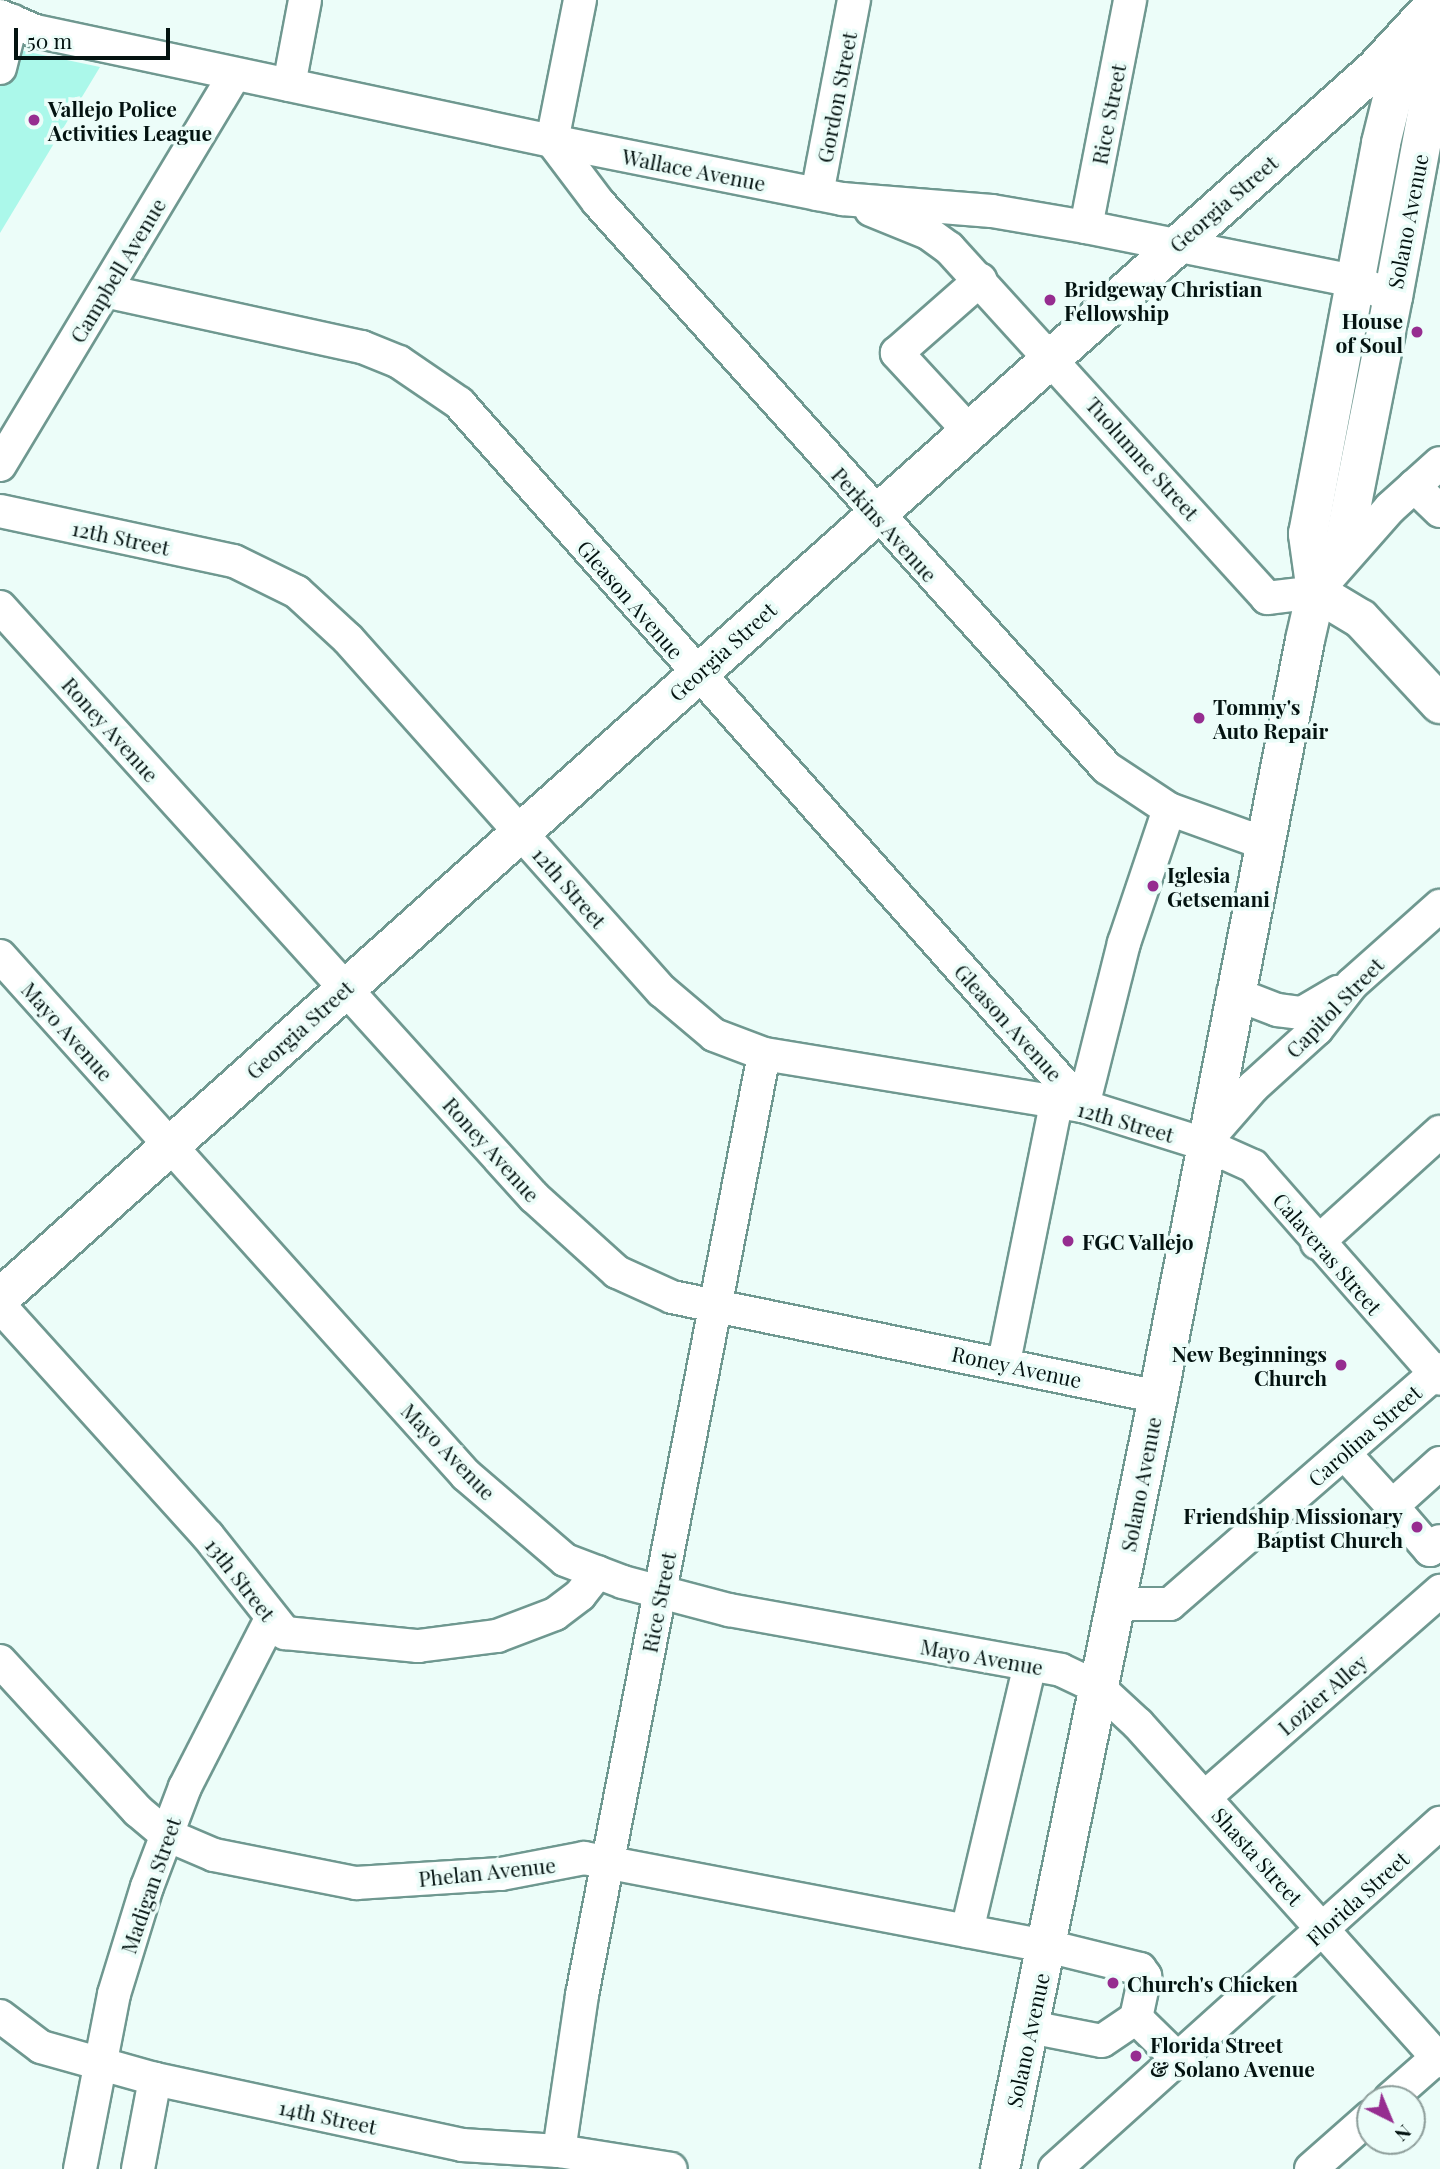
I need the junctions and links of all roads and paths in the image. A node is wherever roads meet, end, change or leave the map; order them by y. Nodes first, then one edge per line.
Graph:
1 (305, 0) edge
2 (580, 0) edge
3 (854, 0) edge
4 (1130, 0) edge
5 (1434, 3) edge
6 (6, 13) edge
7 (1438, 62) edge
8 (0, 68) edge
9 (235, 74) junction
10 (289, 85) junction
11 (1433, 126) edge
12 (1310, 127) junction
13 (552, 141) junction
14 (1381, 143) junction
15 (829, 196) junction
16 (992, 211) junction
17 (1086, 227) junction
18 (1174, 246) junction
19 (975, 274) junction
20 (1355, 281) junction
21 (105, 291) junction
22 (1393, 298) junction
23 (1051, 356) junction
24 (968, 430) junction
25 (1440, 463) edge
26 (0, 465) edge
27 (1414, 486) junction
28 (0, 511) edge
29 (1440, 512) edge
30 (875, 514) junction
31 (1316, 592) junction
32 (0, 607) edge
33 (696, 673) junction
34 (1440, 704) edge
35 (1169, 809) junction
36 (520, 831) junction
37 (1266, 844) junction
38 (1440, 906) edge
39 (0, 956) edge
40 (1352, 984) junction
41 (346, 987) junction
42 (1233, 993) junction
43 (764, 1054) junction
44 (1069, 1104) junction
45 (1440, 1132) edge
46 (172, 1144) junction
47 (1204, 1144) junction
48 (1317, 1242) junction
49 (0, 1298) edge
50 (0, 1306) edge
51 (716, 1306) junction
52 (1004, 1362) junction
53 (1438, 1374) edge
54 (1158, 1397) junction
55 (1344, 1453) junction
56 (1440, 1463) edge
57 (1392, 1506) junction
58 (1440, 1541) edge
59 (598, 1572) junction
60 (1440, 1591) edge
61 (660, 1592) junction
62 (1116, 1604) junction
63 (271, 1619) junction
64 (0, 1661) edge
65 (1030, 1664) junction
66 (1099, 1688) junction
67 (1205, 1797) junction
68 (1440, 1823) edge
69 (167, 1835) junction
70 (607, 1863) junction
71 (1323, 1928) junction
72 (967, 1931) junction
73 (1047, 1946) junction
74 (0, 2015) edge
75 (1136, 2018) junction
76 (1030, 2027) junction
77 (1439, 2058) edge
78 (1178, 2059) junction
79 (99, 2066) junction
80 (155, 2079) junction
81 (1407, 2085) edge
82 (1356, 2129) edge
83 (559, 2151) junction
84 (459, 2157) edge
85 (637, 2166) edge
86 (80, 2169) edge
87 (138, 2169) edge
88 (671, 2169) edge
89 (1000, 2169) edge
90 (1055, 2169) edge
91 (1311, 2169) edge

1 - 10 street
2 - 13 street
3 - 15 street, Gordon Street
4 - 17 street, Rice Street
5 - 7 main road, Solano Avenue
5 - 12 main road, Georgia Street
5 - 14 main road, Solano Avenue
6 - 8 street
6 - 9 street, Wallace Avenue
7 - 11 main road, Solano Avenue
9 - 10 street, Wallace Avenue
9 - 21 street, Campbell Avenue
10 - 13 street, Wallace Avenue
11 - 22 main road, Solano Avenue
12 - 14 main road
12 - 18 main road, Georgia Street
13 - 15 street, Wallace Avenue
13 - 30 street, Perkins Avenue
14 - 20 main road, Solano Avenue
15 - 16 street, Wallace Avenue
15 - 19 street, Tuolumne Street
16 - 17 street, Wallace Avenue
16 - 19 street
17 - 18 street, Wallace Avenue
18 - 20 street, Wallace Avenue
18 - 23 main road, Georgia Street
19 - 23 street, Tuolumne Street
19 - 24 street
20 - 22 street, Wallace Avenue
20 - 31 main road, Solano Avenue
21 - 26 street, Campbell Avenue
21 - 33 street, Gleason Avenue
22 - 31 main road, Solano Avenue
23 - 24 main road, Georgia Street
23 - 31 street, Tuolumne Street
24 - 30 main road, Georgia Street
25 - 27 street
27 - 29 street
27 - 31 street
28 - 36 street, 12th Street
30 - 33 main road, Georgia Street
30 - 35 street, Perkins Avenue
31 - 34 main road
31 - 37 main road, Solano Avenue
32 - 41 street, Roney Avenue
33 - 36 main road, Georgia Street
33 - 44 street, Gleason Avenue
35 - 37 street, Perkins Avenue
35 - 44 street
36 - 41 main road, Georgia Street
36 - 43 street, 12th Street
37 - 42 main road, Solano Avenue
38 - 40 street, Capitol Street
39 - 46 street, Mayo Avenue
40 - 42 street
40 - 47 street, Capitol Street
41 - 46 main road, Georgia Street
41 - 51 street, Roney Avenue
42 - 47 main road, Solano Avenue
43 - 44 street, 12th Street
43 - 51 street, Rice Street
44 - 47 street, 12th Street
44 - 52 street
45 - 48 street
46 - 49 main road, Georgia Street
46 - 59 street, Mayo Avenue
47 - 48 street, Calaveras Street
47 - 54 main road, Solano Avenue
48 - 53 street, Calaveras Street
50 - 63 street, 13th Street
51 - 52 street, Roney Avenue
51 - 61 street, Rice Street
52 - 54 street, Roney Avenue
53 - 55 street, Carolina Street
54 - 62 main road, Solano Avenue
55 - 57 street
55 - 62 street, Carolina Street
56 - 57 street
57 - 58 street
59 - 61 street, Mayo Avenue
59 - 63 street, 13th Street
60 - 67 street, Lozier Alley
61 - 65 street, Mayo Avenue
61 - 70 street, Rice Street
62 - 66 main road, Solano Avenue
63 - 69 street, Madigan Street
64 - 69 street, Phelan Avenue
65 - 66 street, Mayo Avenue
65 - 72 street
66 - 67 street, Shasta Street
66 - 73 main road, Solano Avenue
67 - 71 street, Shasta Street
68 - 71 street, Florida Street
69 - 70 street, Phelan Avenue
69 - 79 street, Madigan Street
70 - 72 street, Phelan Avenue
70 - 83 street, Rice Street
71 - 77 street, Shasta Street
71 - 78 street, Florida Street
72 - 73 street, Phelan Avenue
73 - 75 street, Phelan Avenue
73 - 76 main road, Solano Avenue
74 - 79 street, 14th Street
75 - 76 street
75 - 78 street
76 - 89 main road, Solano Avenue
77 - 81 street
78 - 90 street, Florida Street
79 - 80 street, 14th Street
79 - 86 street, Madigan Street
80 - 84 street, 14th Street
80 - 87 street
82 - 91 street
83 - 84 street, 14th Street
83 - 85 street, 14th Street
85 - 88 street, 14th Street

